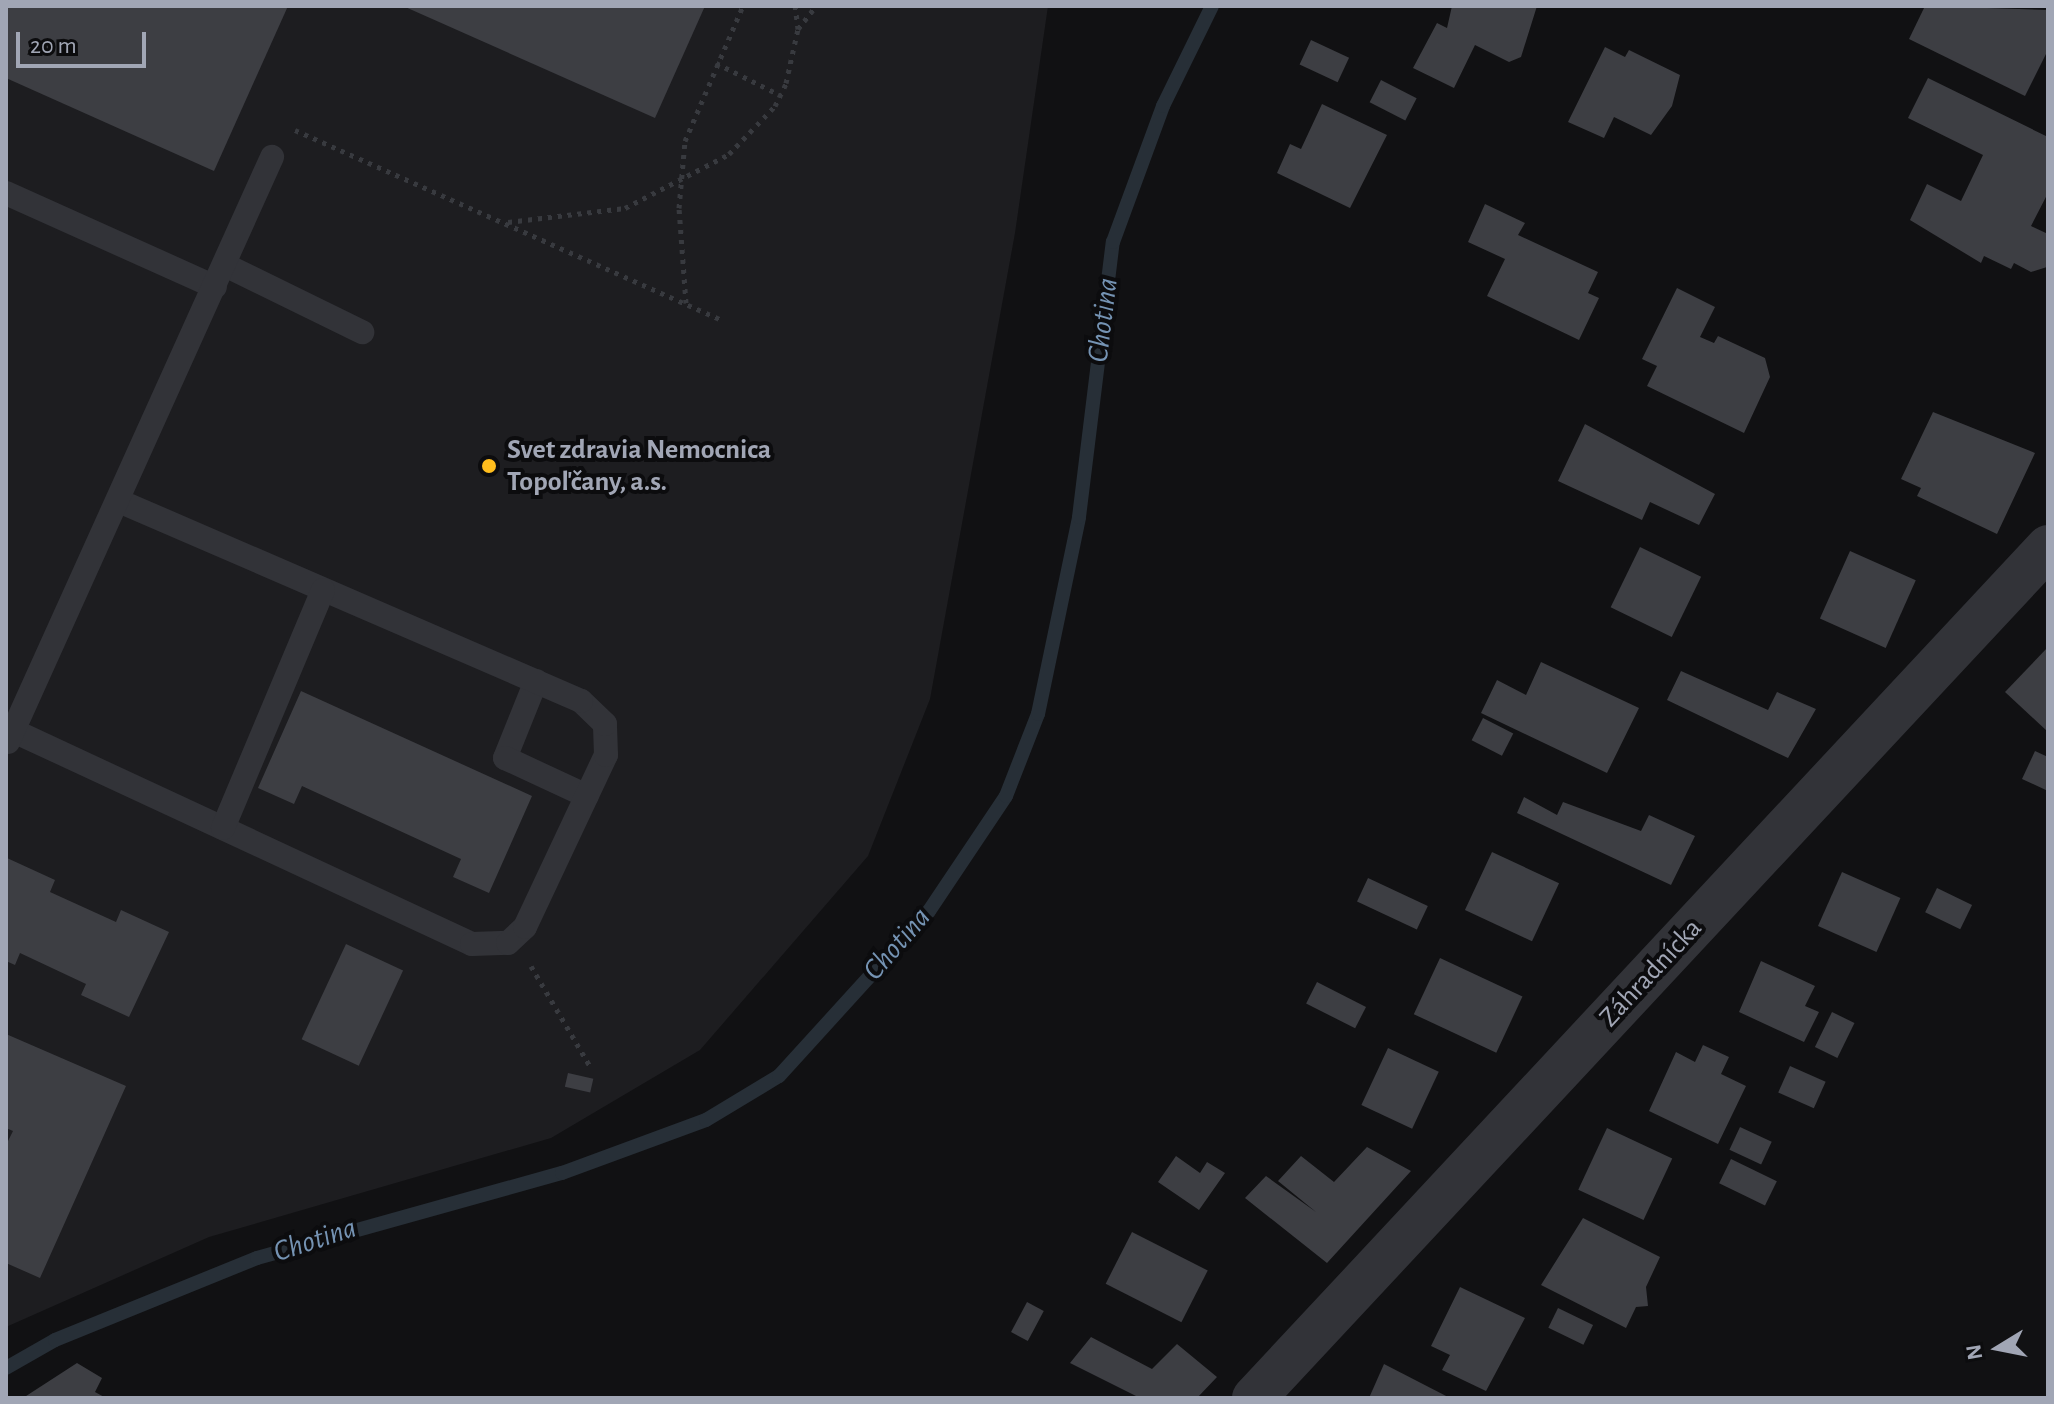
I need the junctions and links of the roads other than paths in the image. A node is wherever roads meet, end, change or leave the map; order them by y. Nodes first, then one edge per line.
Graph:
1 (272, 157) road end
2 (6, 193) edge
3 (220, 276) junction
4 (362, 332) dead end
5 (119, 501) junction
6 (2048, 547) edge
7 (323, 590) junction
8 (536, 681) junction
9 (10, 743) edge
10 (587, 796) junction
11 (223, 828) junction
12 (1254, 1398) edge

1 - 3 lane
2 - 3 lane
3 - 4 lane
3 - 5 lane
5 - 7 lane
5 - 9 lane
6 - 12 street, Záhradnícka
7 - 8 lane
7 - 11 lane
8 - 10 lane
8 - 10 lane
9 - 11 lane
10 - 11 lane

